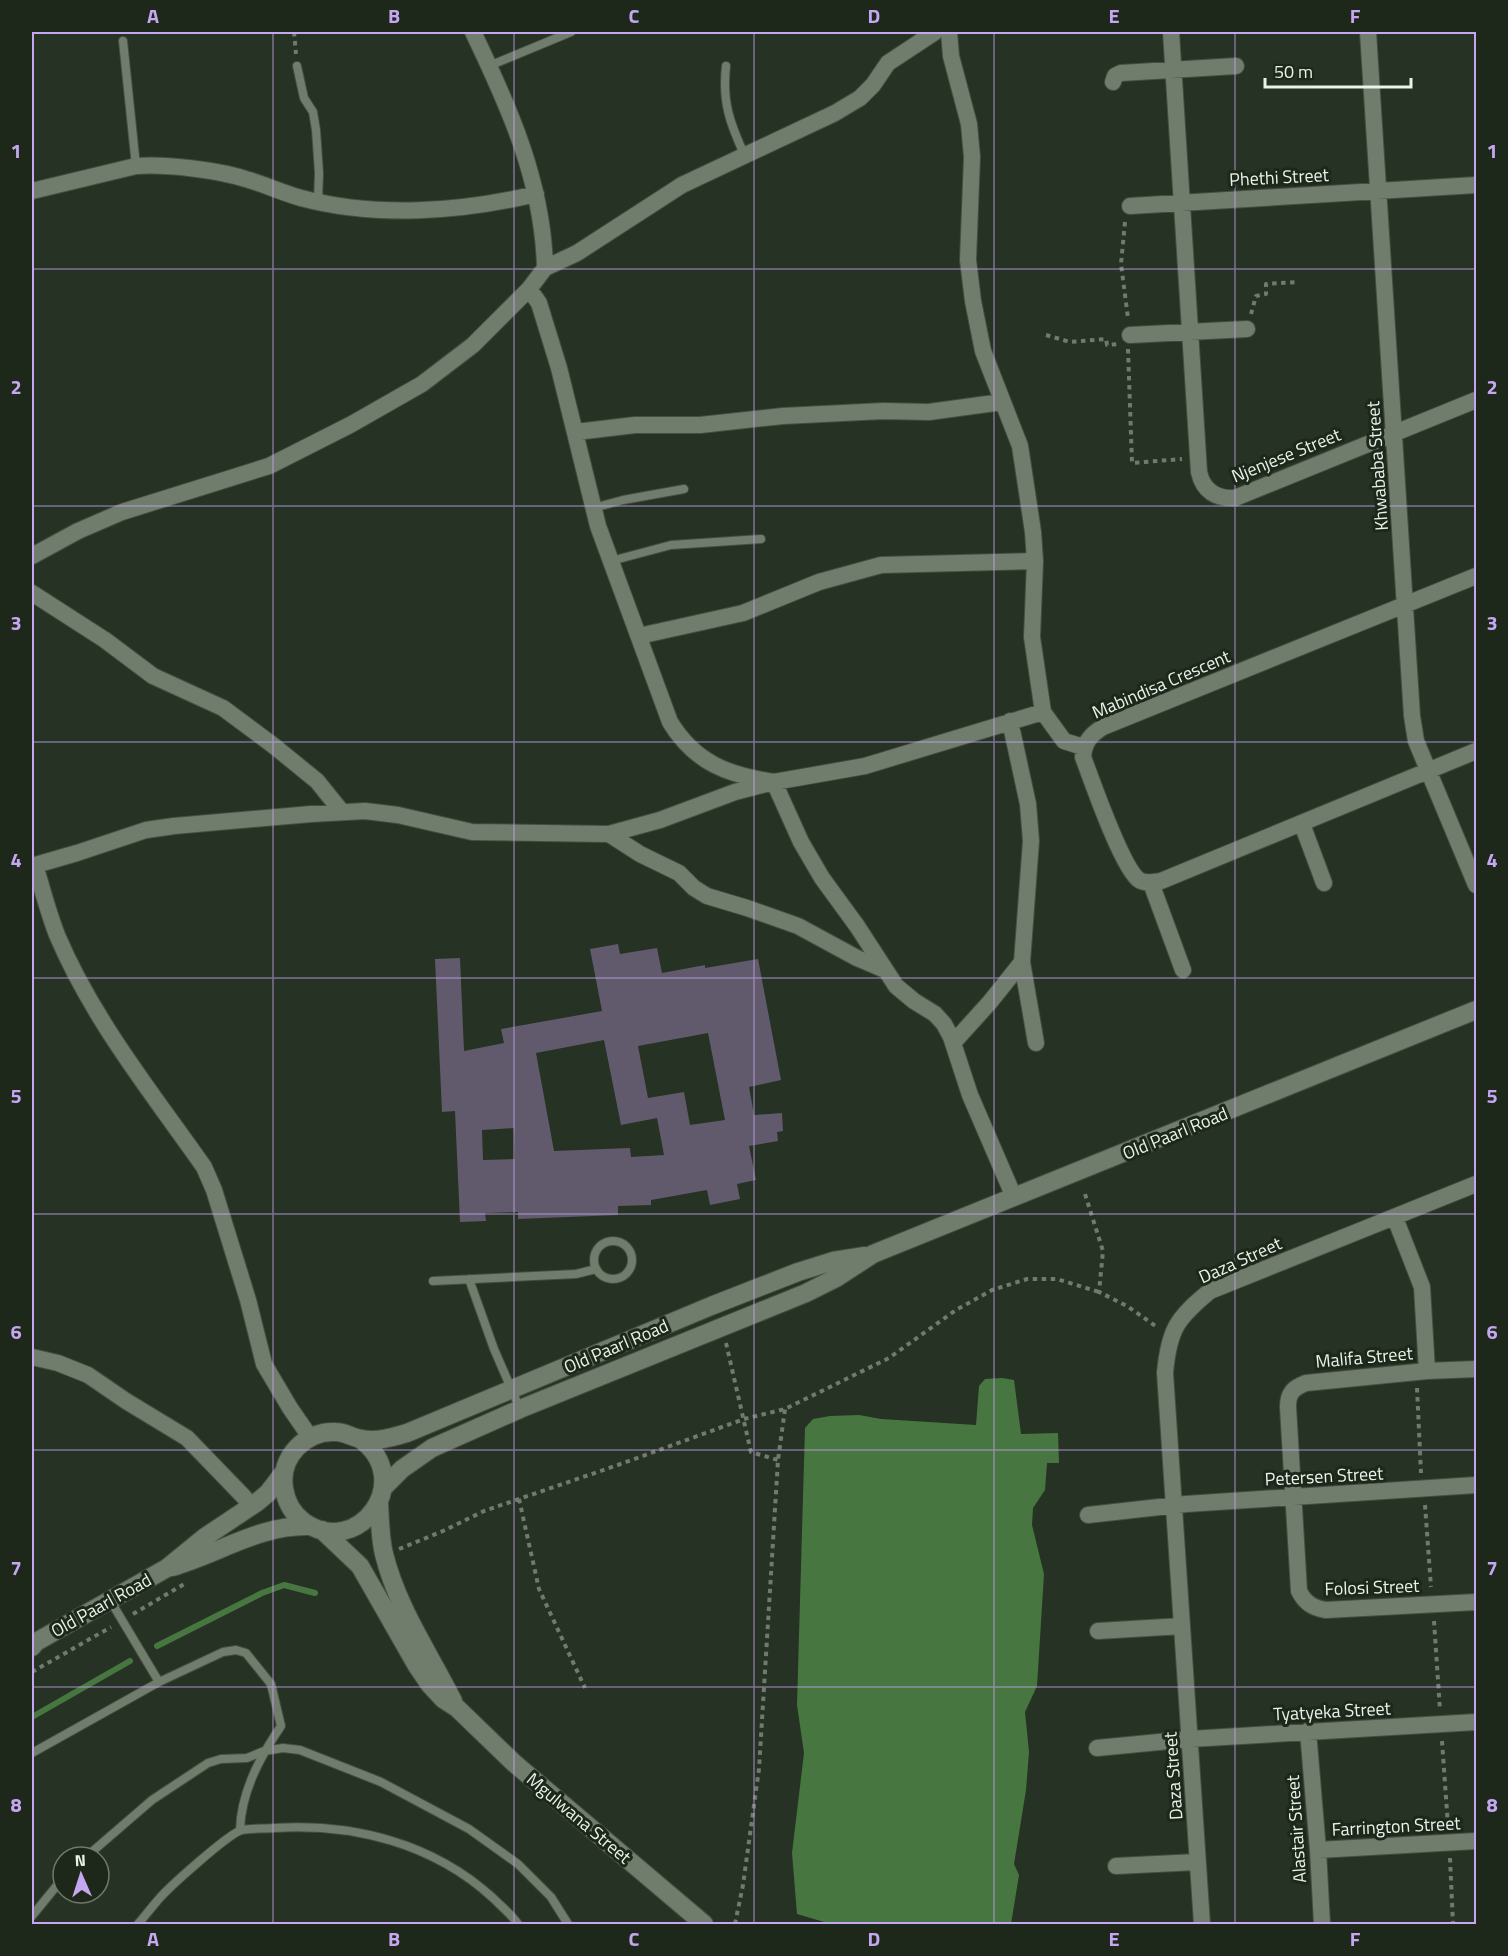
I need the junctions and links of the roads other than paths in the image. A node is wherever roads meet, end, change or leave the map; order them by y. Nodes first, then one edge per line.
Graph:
1 (473, 32) edge
2 (572, 32) edge
3 (935, 32) edge
4 (949, 32) edge
5 (1171, 32) edge
6 (1368, 32) edge
7 (123, 41) dead end
8 (297, 66) road end
9 (489, 66) junction
10 (726, 66) dead end
11 (1236, 66) dead end
12 (1173, 70) junction
13 (1113, 82) dead end
14 (745, 156) junction
15 (136, 166) junction
16 (1476, 185) edge
17 (1379, 190) junction
18 (32, 191) edge
19 (536, 194) junction
20 (318, 201) junction
21 (1182, 202) junction
22 (1130, 206) road end
23 (545, 268) junction
24 (529, 290) junction
25 (1247, 329) road end
26 (1190, 332) junction
27 (1130, 335) road end
28 (1476, 400) edge
29 (1002, 402) junction
30 (576, 432) junction
31 (1394, 433) junction
32 (684, 489) dead end
33 (593, 508) junction
34 (761, 539) dead end
35 (32, 556) edge
36 (611, 561) junction
37 (1035, 561) junction
38 (1476, 576) edge
39 (33, 598) edge
40 (1406, 605) junction
41 (639, 636) junction
42 (1043, 712) junction
43 (1010, 721) junction
44 (1083, 747) junction
45 (1476, 752) edge
46 (1429, 772) junction
47 (774, 782) junction
48 (342, 812) junction
49 (1302, 824) junction
50 (609, 834) junction
51 (33, 865) edge
52 (1151, 883) junction
53 (1324, 883) dead end
54 (1476, 885) edge
55 (1022, 962) junction
56 (1184, 970) dead end
57 (886, 971) junction
58 (1476, 1010) edge
59 (953, 1043) junction
60 (1036, 1043) dead end
61 (1475, 1189) edge
62 (1014, 1197) junction
63 (1395, 1218) junction
64 (873, 1254) junction
65 (596, 1269) junction
66 (469, 1280) junction
67 (433, 1281) dead end
68 (32, 1357) edge
69 (1476, 1369) edge
70 (1422, 1372) junction
71 (511, 1389) junction
72 (520, 1409) junction
73 (310, 1437) junction
74 (360, 1439) junction
75 (284, 1472) junction
76 (1476, 1485) edge
77 (381, 1496) junction
78 (1293, 1497) junction
79 (1174, 1505) junction
80 (251, 1507) junction
81 (1088, 1515) dead end
82 (316, 1528) junction
83 (167, 1568) junction
84 (110, 1600) junction
85 (1476, 1602) edge
86 (1182, 1626) junction
87 (1098, 1631) dead end
88 (33, 1644) edge
89 (159, 1682) junction
90 (457, 1708) junction
91 (1476, 1722) edge
92 (1308, 1731) junction
93 (1190, 1739) junction
94 (1097, 1748) dead end
95 (264, 1751) junction
96 (32, 1753) edge
97 (240, 1830) junction
98 (1476, 1841) edge
99 (100, 1845) edge
100 (1318, 1850) junction
101 (1197, 1862) junction
102 (1116, 1866) dead end
103 (51, 1893) edge
104 (32, 1916) edge
105 (138, 1924) edge
106 (518, 1924) edge
107 (568, 1924) edge
108 (704, 1924) edge
109 (1202, 1924) edge
110 (1322, 1924) edge

1 - 9 street
2 - 9 lane
3 - 14 street
4 - 29 street
5 - 12 street, Njenjese Street
6 - 17 street, Khwababa Street
7 - 15 lane
8 - 20 lane
9 - 19 street
10 - 14 lane
11 - 12 street
12 - 13 street
12 - 21 street, Njenjese Street
14 - 23 street
15 - 18 street
15 - 20 street
16 - 17 street, Phethi Street
17 - 21 street, Phethi Street
17 - 31 street, Khwababa Street
19 - 20 street
19 - 23 street
21 - 22 street
21 - 26 street, Njenjese Street
23 - 24 street
24 - 30 street
24 - 35 street
25 - 26 street
26 - 27 street
26 - 31 street, Njenjese Street
28 - 31 street, Njenjese Street
29 - 30 street
29 - 37 street
30 - 33 street
31 - 40 street, Khwababa Street
32 - 33 lane
33 - 36 street
34 - 36 lane
36 - 41 street
37 - 41 street
37 - 42 street
38 - 40 street, Mabindisa Crescent
39 - 48 street
40 - 44 street, Mabindisa Crescent
40 - 46 street, Khwababa Street
41 - 47 street
42 - 43 street
42 - 44 street
43 - 47 street
43 - 55 street
44 - 52 street
45 - 46 street
46 - 49 street
46 - 54 street, Khwababa Street
47 - 50 street
47 - 57 street
48 - 50 street
48 - 51 street
49 - 52 street
49 - 53 street
50 - 57 street
51 - 73 street
52 - 56 street
55 - 59 street
55 - 60 street
57 - 59 street
58 - 62 main road, Old Paarl Road
59 - 62 street
61 - 63 street, Daza Street
62 - 64 main road, Old Paarl Road
63 - 70 street
63 - 79 street, Daza Street
64 - 71 main road, Old Paarl Road
64 - 72 main road, Old Paarl Road
65 - 65 lane
65 - 66 lane
66 - 67 lane
66 - 71 lane
68 - 80 street
69 - 70 street, Malifa Street
70 - 78 street, Malifa Street
71 - 72 lane
71 - 74 main road, Old Paarl Road
72 - 77 main road, Old Paarl Road
73 - 74 main road, Old Paarl Road
73 - 75 main road, Old Paarl Road
74 - 77 main road
75 - 80 main road, Old Paarl Road
75 - 82 main road
76 - 78 street, Petersen Street
77 - 82 main road, Old Paarl Road
77 - 90 main road, Mgulwana Street
78 - 79 street, Petersen Street
78 - 85 street, Folosi Street
79 - 81 street, Petersen Street
79 - 86 street, Daza Street
80 - 83 main road, Old Paarl Road
82 - 83 main road, Old Paarl Road
82 - 90 main road, Mgulwana Street
83 - 84 main road, Old Paarl Road
84 - 88 main road, Old Paarl Road
84 - 89 lane
86 - 87 street
86 - 93 street, Daza Street
89 - 95 lane
89 - 96 lane
90 - 108 main road, Mgulwana Street
91 - 92 street, Tyatyeka Street
92 - 93 street, Tyatyeka Street
92 - 100 street, Alastair Street
93 - 94 street, Tyatyeka Street
93 - 101 street, Daza Street
95 - 97 lane
95 - 99 lane
95 - 107 lane
97 - 105 lane
97 - 106 lane
98 - 100 street, Farrington Street
100 - 110 street, Alastair Street
101 - 102 street
101 - 109 street, Daza Street
103 - 104 lane

